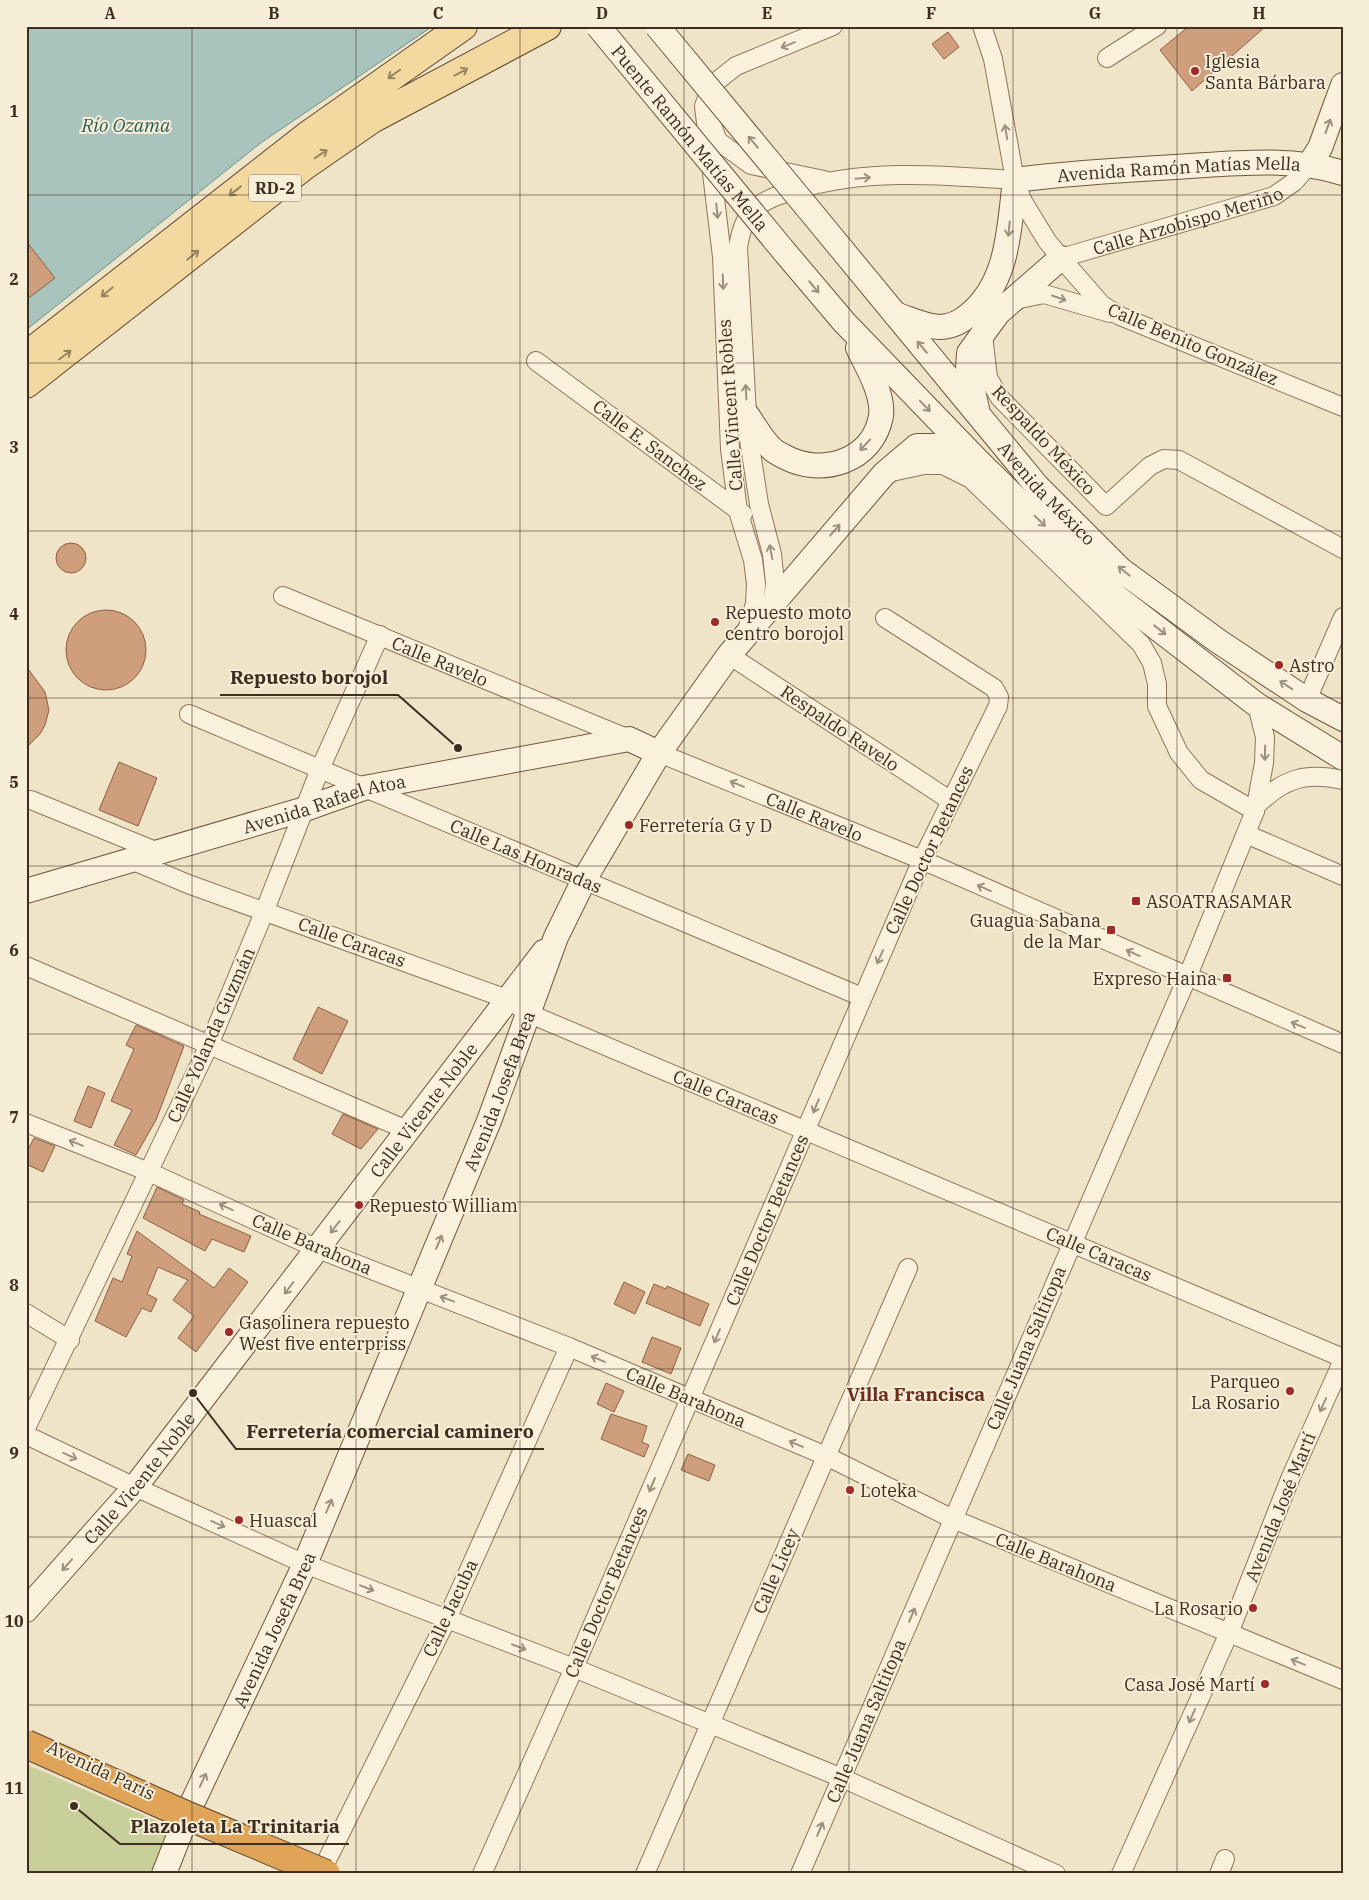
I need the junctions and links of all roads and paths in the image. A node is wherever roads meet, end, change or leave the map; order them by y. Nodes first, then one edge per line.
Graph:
1 (463, 26) edge
2 (547, 26) edge
3 (598, 26) edge
4 (657, 26) edge
5 (833, 26) edge
6 (982, 26) edge
7 (1157, 26) edge
8 (1107, 58) dead end
9 (1343, 85) edge
10 (704, 106) junction
11 (1309, 165) junction
12 (1343, 174) edge
13 (1015, 180) junction
14 (826, 181) junction
15 (783, 250) joint
16 (1061, 258) junction
17 (1012, 301) junction
18 (894, 313) junction
19 (1120, 316) junction
20 (844, 322) junction
21 (983, 335) junction
22 (26, 356) edge
23 (536, 361) dead end
24 (26, 384) edge
25 (1343, 407) edge
26 (747, 415) junction
27 (979, 416) junction
28 (979, 462) junction
29 (884, 474) junction
30 (738, 511) junction
31 (765, 526) junction
32 (1343, 549) edge
33 (283, 596) dead end
34 (773, 600) junction
35 (1343, 617) edge
36 (884, 618) dead end
37 (746, 633) junction
38 (380, 635) junction
39 (729, 654) junction
40 (1307, 700) junction
41 (1257, 705) junction
42 (189, 714) dead end
43 (1343, 719) edge
44 (629, 739) junction
45 (659, 753) junction
46 (1343, 758) edge
47 (320, 769) junction
48 (1343, 780) edge
49 (364, 788) junction
50 (31, 800) dead end
51 (951, 801) junction
52 (1257, 807) junction
53 (306, 809) junction
54 (1246, 834) junction
55 (158, 852) junction
56 (131, 860) junction
57 (922, 860) junction
58 (1343, 876) edge
59 (584, 880) junction
60 (26, 891) edge
61 (265, 910) junction
62 (556, 938) junction
63 (26, 966) edge
64 (1187, 978) junction
65 (862, 997) junction
66 (507, 999) junction
67 (530, 1014) junction
68 (210, 1043) junction
69 (1343, 1044) edge
70 (26, 1123) edge
71 (410, 1130) junction
72 (805, 1131) junction
73 (149, 1172) junction
74 (1072, 1243) junction
75 (318, 1249) junction
76 (908, 1268) dead end
77 (420, 1288) junction
78 (26, 1313) edge
79 (70, 1340) junction
80 (569, 1347) junction
81 (1343, 1359) edge
82 (690, 1398) junction
83 (26, 1428) edge
84 (26, 1435) edge
85 (826, 1456) junction
86 (135, 1488) junction
87 (953, 1519) junction
88 (305, 1564) junction
89 (26, 1610) edge
90 (446, 1619) junction
91 (1229, 1633) junction
92 (574, 1668) junction
93 (1343, 1680) edge
94 (710, 1725) junction
95 (26, 1735) edge
96 (26, 1744) edge
97 (842, 1778) junction
98 (190, 1810) junction
99 (330, 1871) edge
100 (164, 1874) edge
101 (482, 1874) edge
102 (645, 1874) edge
103 (800, 1874) edge
104 (1056, 1874) edge
105 (1121, 1874) edge

1 -> 22 main road, RD-2
24 -> 2 main road, RD-2
3 - 15 main road, Puente Ramón Matías Mella, bridge
18 -> 4 main road, Avenida México, bridge
5 -> 10 street
13 -> 6 street, Calle Benito González
7 - 8 street
11 -> 9 main road, Calle Arzobispo Meriño
10 - 14 street
10 -> 30 street, Calle Vincent Robles
11 - 12 main road, Avenida Ramón Matías Mella
11 - 13 main road, Avenida Ramón Matías Mella
11 - 16 street, Calle Arzobispo Meriño
14 -> 13 street
13 - 16 street, Calle Benito González
13 -> 18 main road
26 -> 14 street
15 -> 20 main road, Avenida México
16 - 17 main road
16 - 19 street, Calle Benito González
17 -> 19 street
17 - 21 main road
27 -> 18 main road, Avenida México
19 - 25 street, Calle Benito González
20 -> 26 main road
20 -> 28 main road, Avenida México
21 - 27 main road
21 - 32 street, Respaldo México
23 - 30 street, Calle E. Sanchez
26 - 31 street
40 -> 27 main road, Avenida México
28 - 29 main road, Avenida México
28 -> 41 main road, Avenida México
34 -> 29 main road, Avenida México
29 - 52 street
30 - 31 street, Calle E. Sanchez
30 - 37 street, Calle Vincent Robles
34 -> 31 street
33 - 38 street, Calle Ravelo
34 - 37 main road, Avenida México
35 - 40 street
36 - 51 street, Calle Doctor Betances
37 - 39 main road, Calle Vincent Robles
38 - 44 street, Calle Ravelo
38 - 47 street, Calle Yolanda Guzmán
39 - 45 main road, Calle Vincent Robles
39 - 51 street, Respaldo Ravelo
40 - 43 main road, Avenida México
41 - 46 main road, Avenida México
41 -> 52 street, Calle Juana Saltitopa
42 - 47 street, Calle Las Honradas
44 - 45 main road, Calle Ravelo
44 - 49 main road, Avenida Rafael Atoa
57 -> 45 street, Calle Ravelo
45 - 59 main road, Calle Vincent Robles
47 - 49 street, Calle Las Honradas
47 - 53 street, Calle Yolanda Guzmán
48 - 52 street
49 - 53 main road, Avenida Rafael Atoa
49 - 59 street, Calle Las Honradas
50 - 55 street
51 - 57 street, Calle Doctor Betances
52 - 54 street, Calle Juana Saltitopa
53 - 55 main road, Avenida Rafael Atoa
53 - 61 street, Calle Yolanda Guzmán
54 - 58 street
54 - 64 street, Calle Juana Saltitopa
55 - 56 main road, Avenida Rafael Atoa
56 - 60 main road, Avenida Rafael Atoa
56 - 61 street, Calle Caracas
64 -> 57 street, Calle Ravelo
57 -> 65 street, Calle Doctor Betances
59 - 62 main road, Calle Vincent Robles
59 - 65 street, Calle Las Honradas
61 - 66 street, Calle Caracas
61 - 68 street, Calle Yolanda Guzmán
62 - 66 main road, Calle Vicente Noble
62 - 67 main road, Avenida Josefa Brea
63 - 68 street
69 -> 64 street, Calle Ravelo
64 - 74 street, Calle Juana Saltitopa
65 -> 72 street, Calle Doctor Betances
66 - 67 street, Calle Caracas
66 - 71 main road, Calle Vicente Noble
67 - 72 street, Calle Caracas
77 -> 67 main road, Avenida Josefa Brea
68 - 71 street
68 - 73 street, Calle Yolanda Guzmán
73 -> 70 street, Calle Barahona
71 -> 75 main road, Calle Vicente Noble
72 - 74 street, Calle Caracas
72 -> 82 street, Calle Doctor Betances
75 -> 73 street, Calle Barahona
73 - 79 street, Calle Yolanda Guzmán
74 - 81 street, Calle Caracas
74 - 87 street, Calle Juana Saltitopa
75 - 77 street, Calle Barahona
75 -> 86 main road, Calle Vicente Noble
76 - 85 street, Calle Licey
80 -> 77 street, Calle Barahona
88 -> 77 main road, Avenida Josefa Brea
78 - 79 street
79 - 83 street, Calle Yolanda Guzmán
82 -> 80 street, Calle Barahona
80 - 90 street, Calle Jacuba
81 -> 91 street, Avenida José Martí
85 -> 82 street, Calle Barahona
82 -> 92 street, Calle Doctor Betances
84 -> 86 street
85 - 87 street, Calle Barahona
85 - 94 street, Calle Licey
86 -> 88 street
86 -> 89 main road, Calle Vicente Noble
87 - 91 street, Calle Barahona
97 -> 87 street, Calle Juana Saltitopa
88 -> 90 street
98 -> 88 main road, Avenida Josefa Brea
90 -> 92 street
90 - 99 street, Calle Jacuba
93 -> 91 street, Calle Barahona
91 -> 105 street, Avenida José Martí
92 - 94 street
92 - 101 street, Calle Doctor Betances
94 - 97 street
94 - 102 street, Calle Licey
95 - 98 main road, Avenida París
96 - 99 highway, bridge
103 -> 97 street, Calle Juana Saltitopa
97 - 104 street
98 - 99 main road, Avenida París
98 - 100 main road, Avenida Josefa Brea

